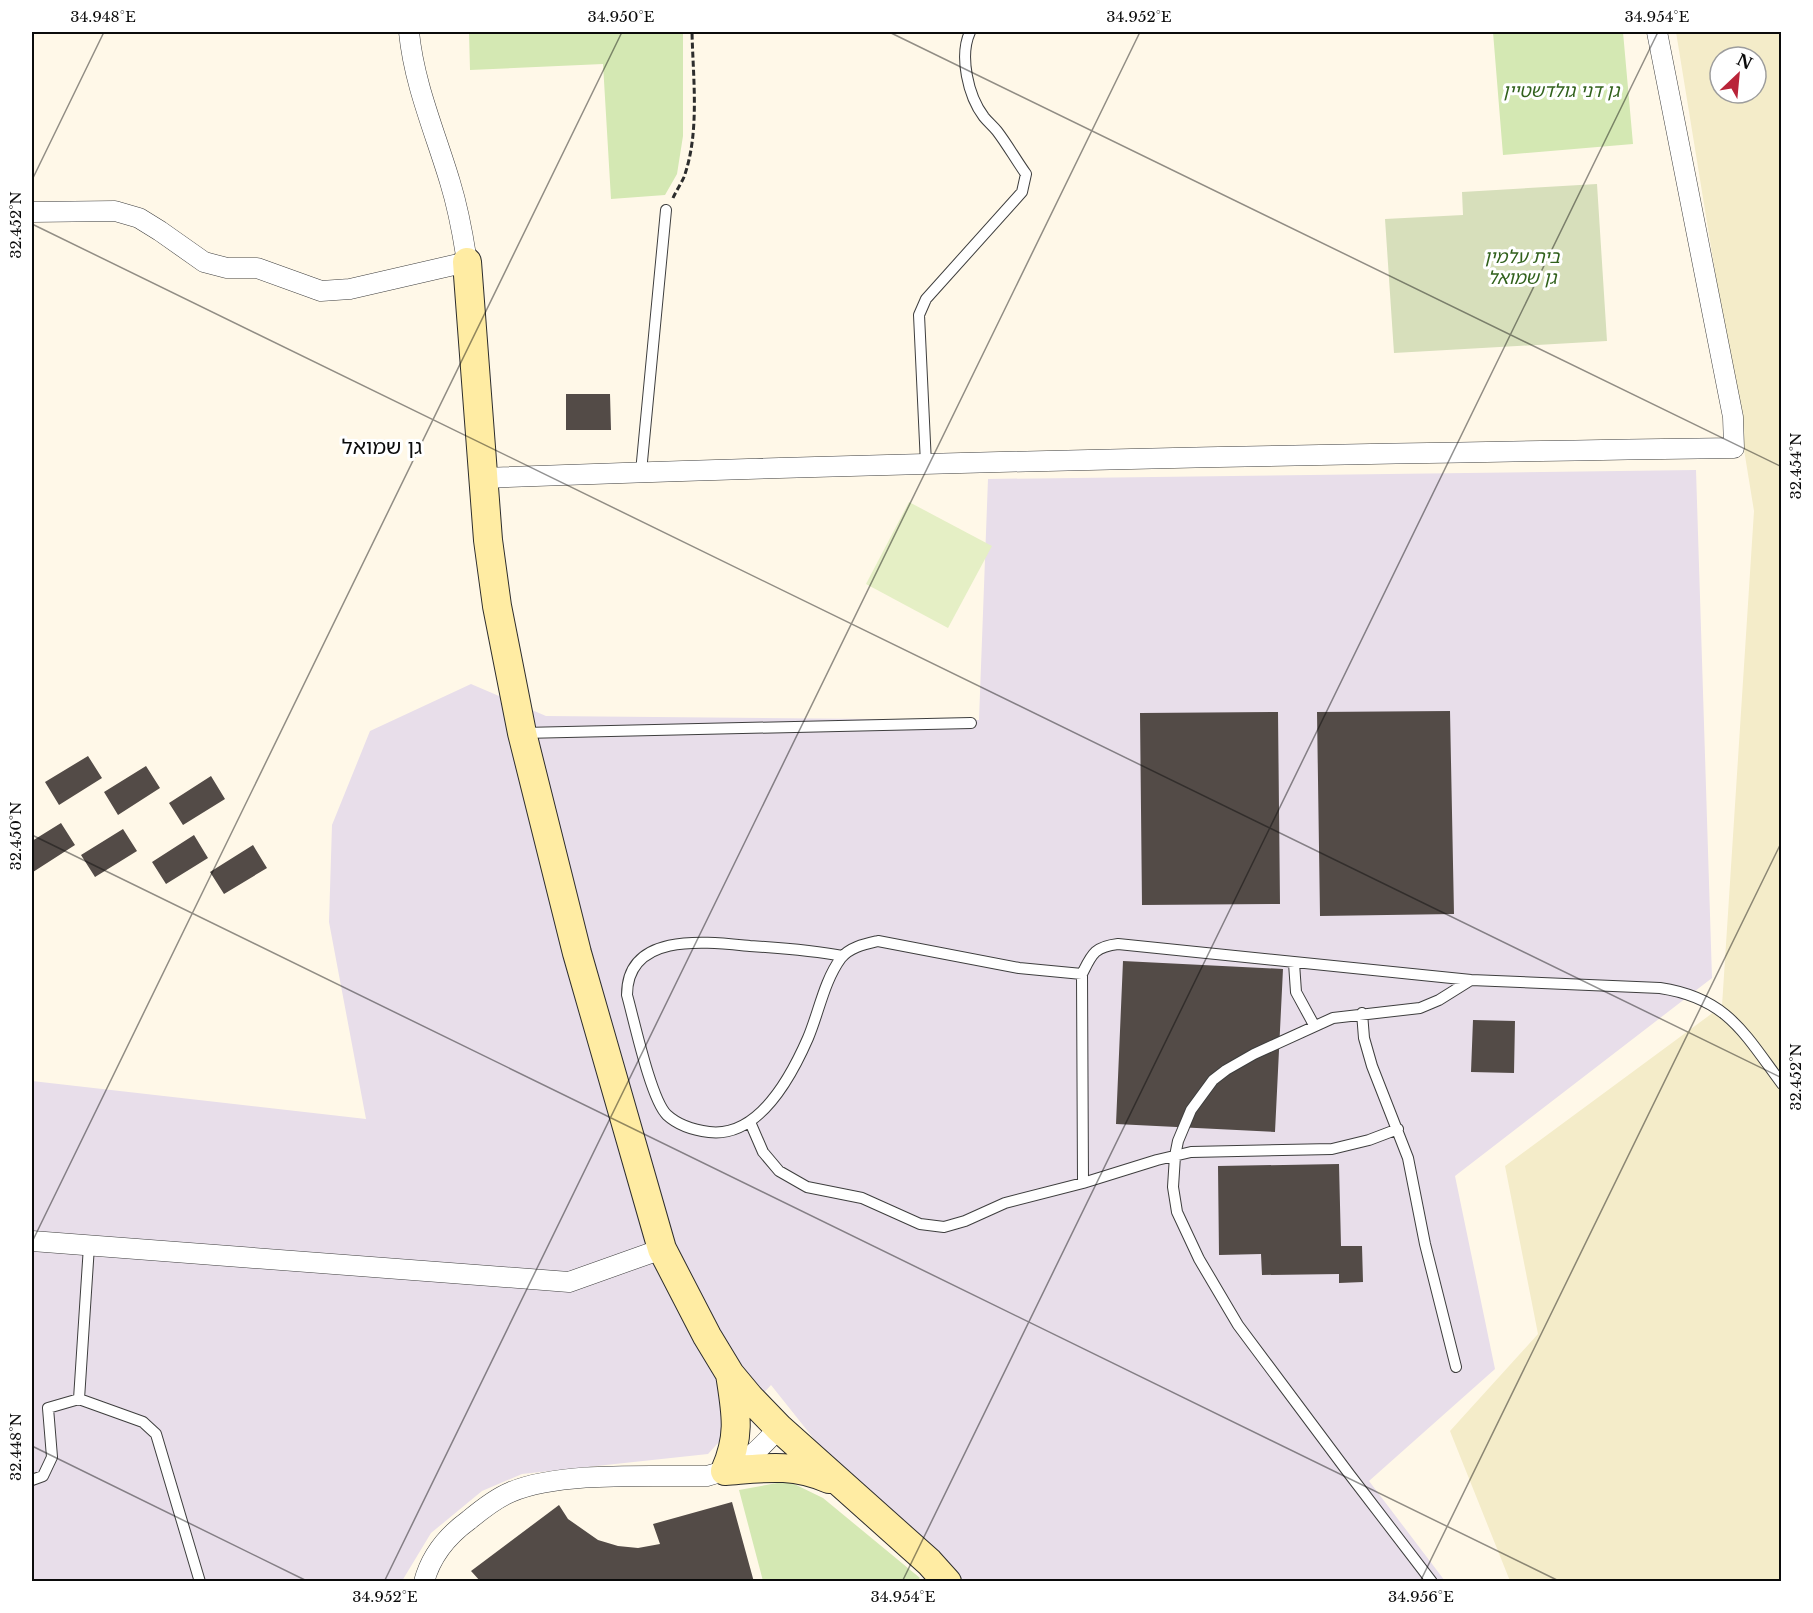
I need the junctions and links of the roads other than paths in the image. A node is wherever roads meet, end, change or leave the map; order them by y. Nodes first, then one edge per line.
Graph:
1 (409, 32) edge
2 (970, 32) edge
3 (1658, 32) edge
4 (666, 210) road end
5 (32, 212) edge
6 (467, 262) junction
7 (926, 464) junction
8 (641, 472) junction
9 (484, 478) junction
10 (971, 723) dead end
11 (522, 732) junction
12 (842, 956) junction
13 (1293, 963) junction
14 (1082, 974) junction
15 (1471, 980) junction
16 (1362, 1013) junction
17 (1314, 1025) junction
18 (1782, 1084) edge
19 (750, 1122) junction
20 (1398, 1129) junction
21 (1175, 1156) junction
22 (1083, 1184) junction
23 (32, 1241) edge
24 (89, 1246) junction
25 (662, 1249) junction
26 (1456, 1367) dead end
27 (730, 1374) junction
28 (79, 1399) junction
29 (778, 1428) junction
30 (725, 1472) junction
31 (32, 1480) edge
32 (840, 1483) junction
33 (200, 1581) edge
34 (424, 1581) edge
35 (947, 1581) edge
36 (1432, 1581) edge

1 - 6 street
2 - 7 lane
3 - 7 street
4 - 8 lane
5 - 6 street
6 - 9 street
7 - 8 street
8 - 9 street
9 - 11 street
10 - 11 lane
11 - 25 street
12 - 14 lane
12 - 19 lane
12 - 19 lane
13 - 14 lane
13 - 15 lane
13 - 17 lane
14 - 22 lane
15 - 16 lane
15 - 18 lane
16 - 17 lane
16 - 20 lane
17 - 21 lane
19 - 22 lane
20 - 21 lane
20 - 26 lane
21 - 22 lane
21 - 36 lane
23 - 24 street
24 - 25 street
24 - 28 lane
25 - 27 street
27 - 29 street
27 - 30 street
28 - 31 lane
28 - 33 lane
29 - 30 street
29 - 32 street
30 - 32 street
30 - 34 street
32 - 35 street

